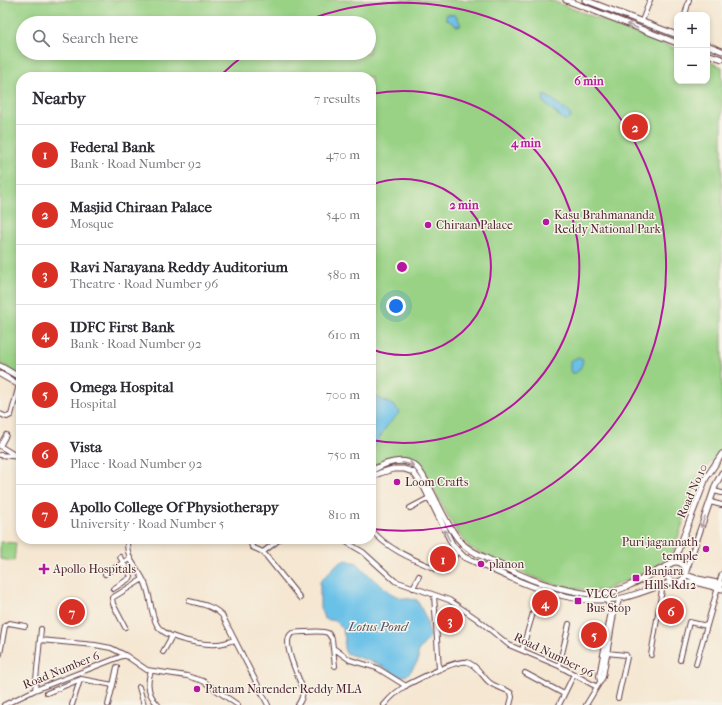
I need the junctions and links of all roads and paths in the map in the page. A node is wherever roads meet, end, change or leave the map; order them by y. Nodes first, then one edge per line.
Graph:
1 (566, 0) edge
2 (585, 0) edge
3 (650, 0) edge
4 (689, 0) edge
5 (686, 12) edge
6 (642, 21) junction
7 (674, 34) edge
8 (674, 42) edge
9 (710, 46) edge
10 (720, 49) edge
11 (710, 55) edge
12 (722, 59) edge
13 (0, 366) edge
14 (0, 374) edge
15 (16, 375) edge
16 (16, 383) edge
17 (16, 398) edge
18 (0, 414) edge
19 (6, 435) dead end
20 (0, 446) edge
21 (0, 454) edge
22 (722, 454) edge
23 (15, 456) joint
24 (376, 468) edge
25 (722, 473) edge
26 (376, 474) edge
27 (714, 492) junction
28 (722, 493) edge
29 (429, 498) junction
30 (710, 502) junction
31 (722, 505) edge
32 (410, 508) dead end
33 (376, 533) edge
34 (127, 544) edge
35 (251, 544) edge
36 (273, 544) edge
37 (349, 544) edge
38 (263, 552) junction
39 (457, 552) junction
40 (120, 557) dead end
41 (129, 559) junction
42 (674, 561) junction
43 (123, 563) junction
44 (667, 566) junction
45 (507, 569) junction
46 (686, 573) junction
47 (105, 574) dead end
48 (722, 574) edge
49 (504, 575) junction
50 (419, 576) dead end
51 (144, 579) junction
52 (677, 582) junction
53 (663, 584) junction
54 (720, 586) edge
55 (413, 588) junction
56 (121, 592) junction
57 (574, 592) junction
58 (434, 595) junction
59 (300, 598) dead end
60 (573, 598) junction
61 (620, 598) junction
62 (606, 600) junction
63 (189, 601) dead end
64 (533, 613) dead end
65 (569, 624) dead end
66 (25, 626) dead end
67 (707, 626) junction
68 (124, 627) dead end
69 (41, 629) dead end
70 (1, 633) edge
71 (172, 636) junction
72 (40, 640) junction
73 (235, 640) junction
74 (333, 648) junction
75 (522, 650) junction
76 (163, 652) dead end
77 (608, 653) junction
78 (0, 654) edge
79 (125, 655) junction
80 (651, 655) dead end
81 (680, 660) dead end
82 (696, 664) dead end
83 (335, 666) dead end
84 (559, 666) junction
85 (117, 667) dead end
86 (439, 669) junction
87 (151, 671) junction
88 (525, 673) dead end
89 (574, 674) junction
90 (80, 680) junction
91 (600, 681) junction
92 (113, 685) junction
93 (139, 686) dead end
94 (406, 686) junction
95 (597, 687) junction
96 (35, 690) junction
97 (47, 693) dead end
98 (564, 694) junction
99 (618, 698) dead end
100 (4, 705) edge
101 (72, 705) edge
102 (108, 705) edge
103 (144, 705) edge
104 (158, 705) edge
105 (238, 705) edge
106 (268, 705) edge
107 (298, 705) edge
108 (384, 705) edge
109 (510, 705) edge
110 (559, 705) edge
111 (586, 705) edge

8 -> 1 main road
2 - 6 main road
3 - 6 street
4 - 5 street
6 - 7 main road
9 - 10 main road
11 - 12 main road
13 - 15 main road
14 - 16 main road
17 - 18 street
19 - 20 street
20 - 23 street
21 - 23 street
22 - 42 main road, Road No 10
24 -> 45 main road
25 - 27 main road, Road No 10
26 - 29 main road
27 - 28 street
27 - 30 main road, Road No 10
29 - 32 street
39 -> 29 main road
30 - 31 street
30 -> 46 main road, Road No 10
33 - 39 street
34 - 41 street
35 - 38 street
36 - 38 street
37 - 55 street, Road Number 96
38 - 59 street
39 - 49 main road
40 - 43 street
41 - 43 street
41 - 51 street
42 - 44 main road
42 - 46 main road
43 - 47 street
43 - 56 street
44 - 52 main road
44 - 57 main road
45 - 49 main road
45 - 57 main road
46 - 52 main road
46 - 54 main road
48 - 54 street
49 - 60 main road
50 - 55 street
51 - 56 street
51 - 71 street
52 - 53 main road
52 - 54 main road
53 - 61 main road
53 - 80 street
54 - 67 street
55 - 58 street, Road Number 96
56 - 68 street
57 - 60 main road
58 - 75 street, Road Number 96
58 - 86 street
60 - 62 main road
61 - 62 main road
61 - 77 street
62 - 91 street
63 - 73 street
64 - 75 street
65 - 84 street
66 - 70 street
67 - 81 street
67 - 82 street
69 - 72 street
70 - 78 street
71 - 73 street
71 - 76 street
72 - 79 street
72 - 96 street
73 - 106 street
74 - 83 street
74 - 94 street
74 - 107 street
75 - 84 street, Road Number 96
77 - 91 street
77 - 99 street
79 - 87 street
79 - 96 street, Road Number 6
84 - 89 street, Road Number 96
85 - 92 street
86 - 94 street
86 - 109 street
87 - 104 street
87 - 105 street
88 - 98 street
89 - 95 street, Road Number 96
89 - 98 street
90 - 92 street
90 - 97 street
90 - 101 street
91 - 95 street
92 - 102 street
93 - 103 street
94 - 108 street
95 - 111 street
96 - 100 street, Road Number 6
98 - 110 street

